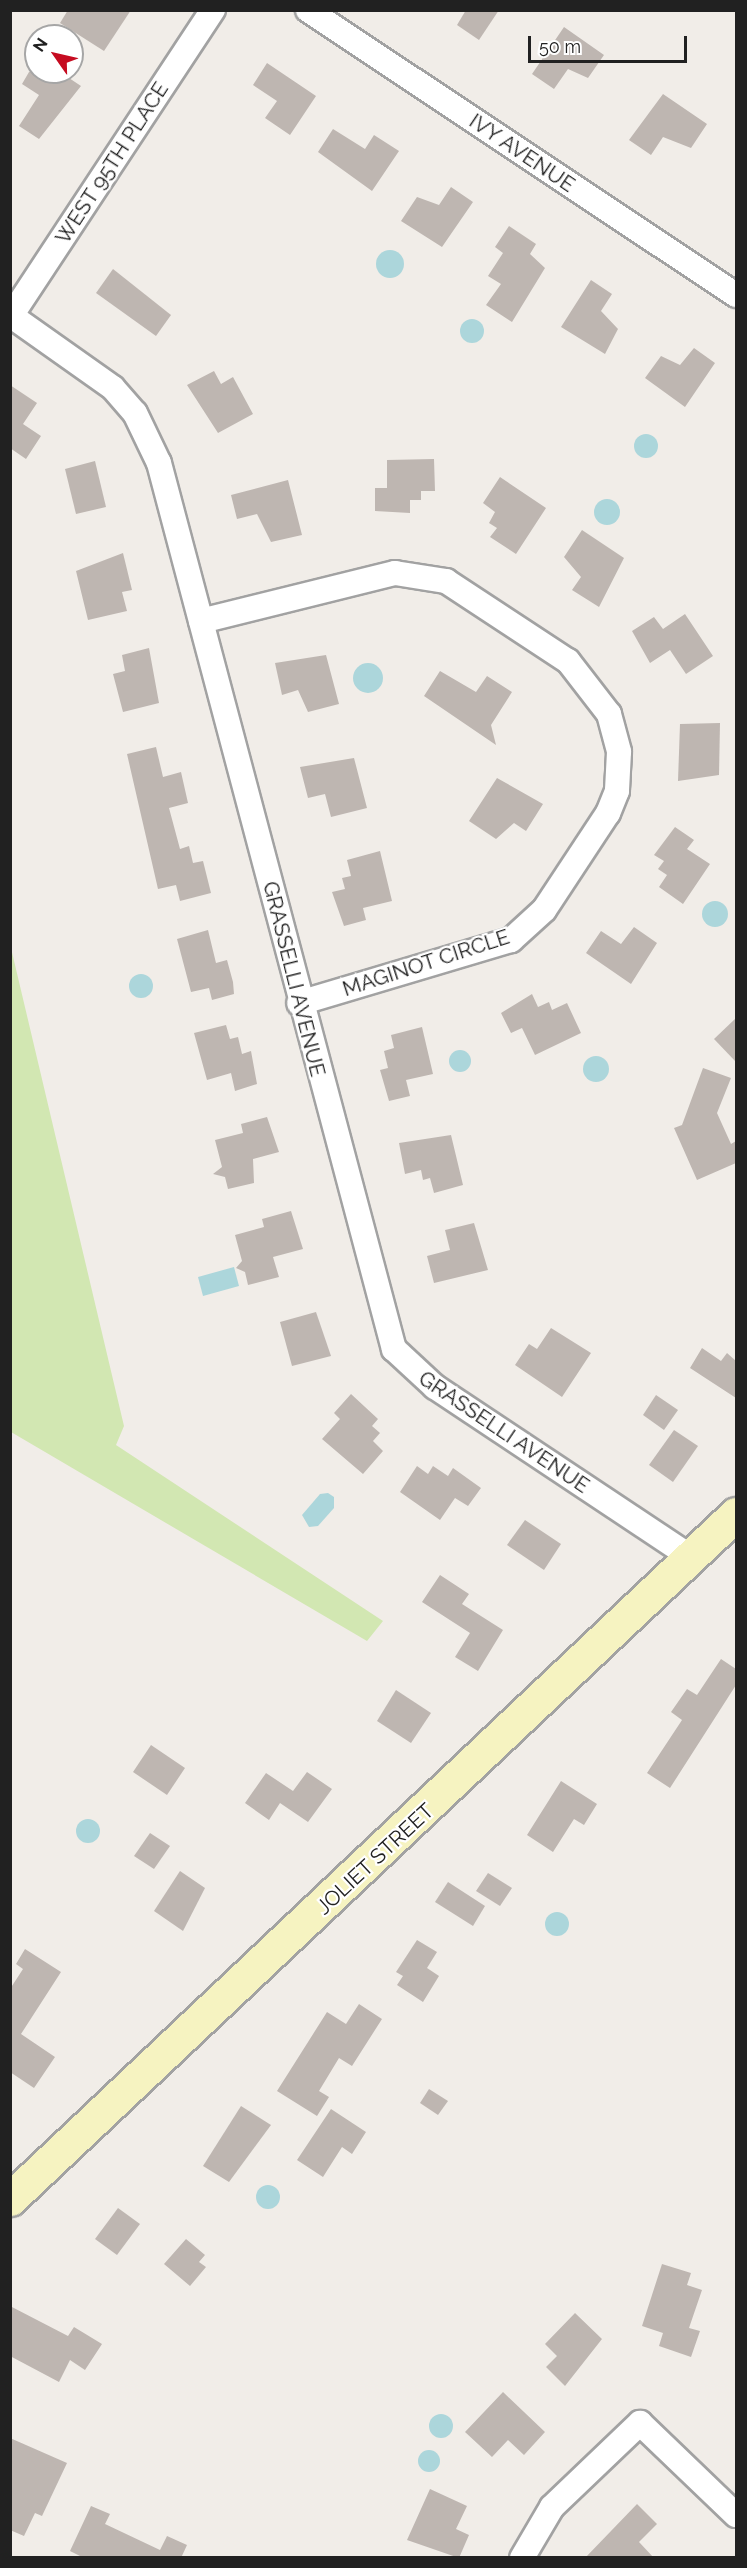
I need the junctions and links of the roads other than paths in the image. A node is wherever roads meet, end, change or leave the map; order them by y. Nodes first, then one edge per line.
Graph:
1 (213, 10) edge
2 (308, 10) edge
3 (736, 295) edge
4 (11, 316) edge
5 (201, 621) junction
6 (299, 1003) junction
7 (736, 1514) edge
8 (692, 1558) junction
9 (10, 2199) edge
10 (736, 2516) edge
11 (522, 2558) edge

1 - 4 street, WEST 95TH PLACE
2 - 3 street, IVY AVENUE
4 - 5 street, GRASSELLI AVENUE
5 - 6 street, GRASSELLI AVENUE
5 - 6 street, MAGINOT CIRCLE
6 - 8 street, GRASSELLI AVENUE
7 - 8 street, JOLIET STREET
8 - 9 street, JOLIET STREET
10 - 11 street

